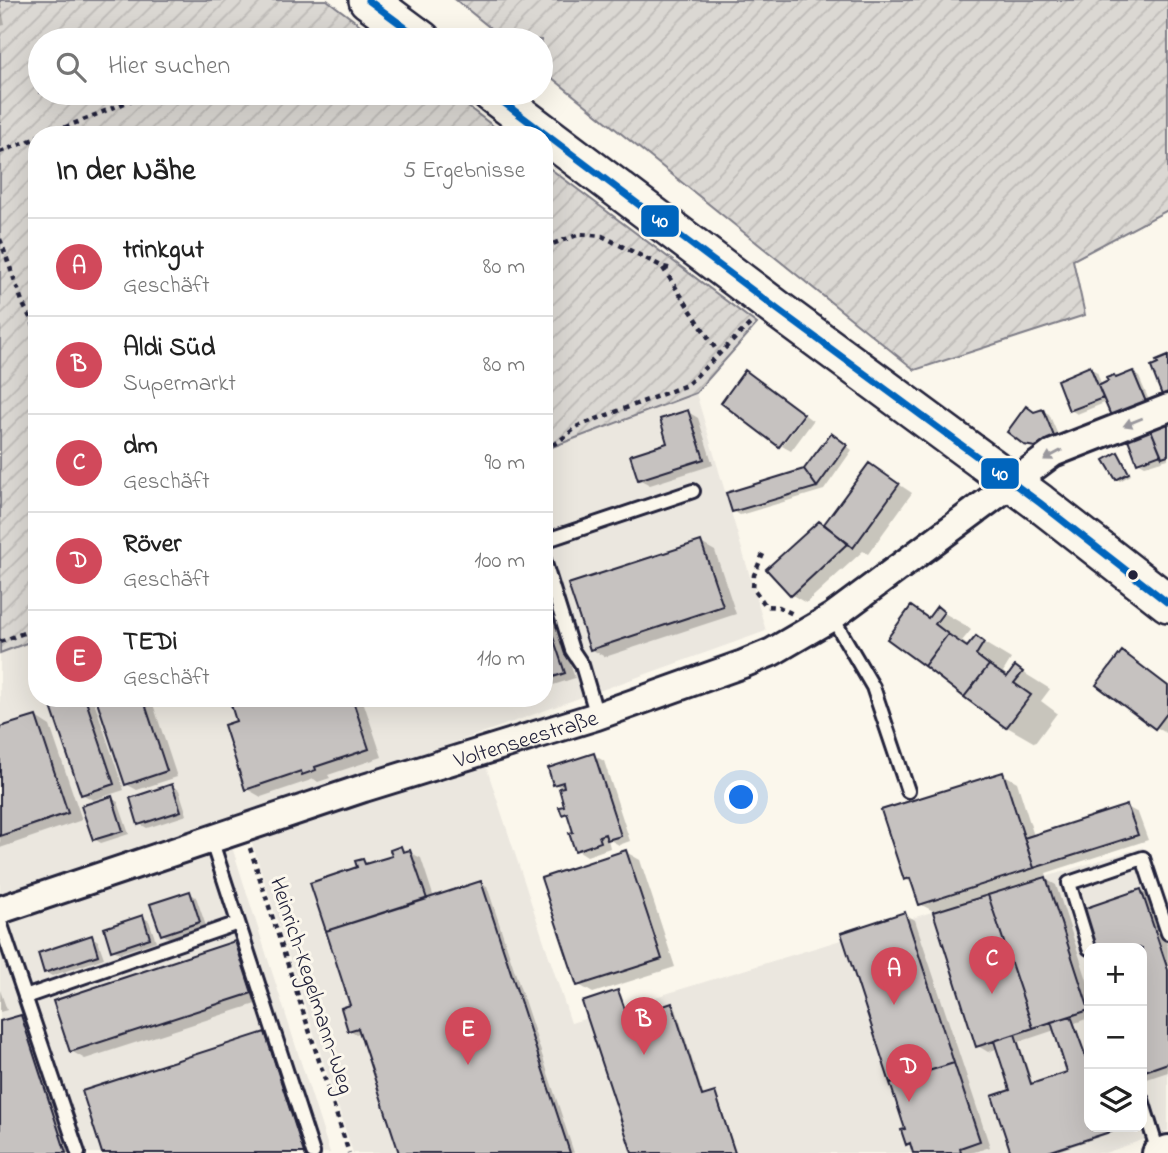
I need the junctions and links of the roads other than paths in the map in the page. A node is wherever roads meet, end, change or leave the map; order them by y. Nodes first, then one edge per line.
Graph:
1 (368, 0) edge
2 (406, 28) edge
3 (507, 105) edge
4 (535, 126) edge
5 (553, 140) edge
6 (1168, 408) edge
7 (1012, 483) junction
8 (693, 491) dead end
9 (553, 538) edge
10 (553, 589) edge
11 (1168, 603) edge
12 (832, 617) junction
13 (597, 716) junction
14 (908, 791) dead end
15 (211, 838) junction
16 (0, 910) edge
17 (0, 922) edge
18 (238, 923) junction
19 (1168, 933) edge
20 (1087, 943) edge
21 (25, 997) junction
22 (1147, 1118) edge
23 (1168, 1149) edge
24 (78, 1153) edge
25 (313, 1153) edge
26 (1157, 1153) edge

1 - 2 main road
3 - 4 main road
5 - 7 main road
6 -> 7 street, Voltenseestraße
7 - 11 main road
7 - 12 street, Voltenseestraße
8 - 9 lane
10 - 13 lane
12 - 13 street, Voltenseestraße
12 - 14 lane
13 - 15 street, Voltenseestraße
15 - 16 street, Voltenseestraße
15 - 18 lane
17 - 21 lane
18 - 21 lane
18 - 25 lane
19 - 20 lane
21 - 24 lane
22 - 26 lane
23 - 26 street

